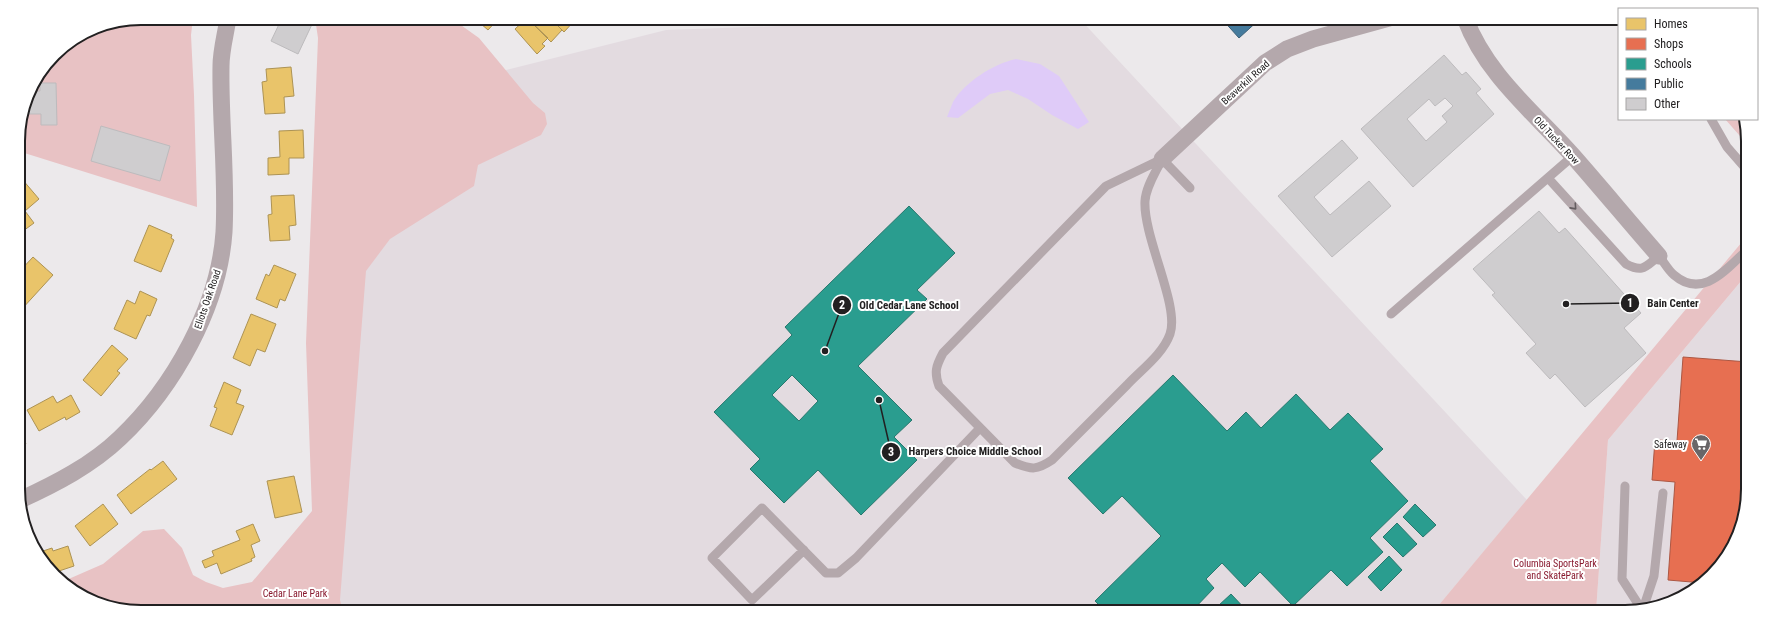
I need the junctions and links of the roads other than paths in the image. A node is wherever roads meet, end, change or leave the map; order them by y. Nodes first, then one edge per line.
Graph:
1 (227, 25) edge
2 (1362, 25) edge
3 (1468, 25) edge
4 (1712, 120) edge
5 (1573, 156) junction
6 (1162, 159) junction
7 (1741, 163) edge
8 (1548, 178) junction
9 (1190, 188) dead end
10 (1741, 255) edge
11 (1659, 256) junction
12 (1391, 314) dead end
13 (980, 428) junction
14 (1625, 486) dead end
15 (1663, 493) dead end
16 (25, 498) edge
17 (804, 550) junction
18 (1644, 603) edge
19 (1638, 604) edge

1 - 16 street, Eliots Oak Road
2 - 6 street, Beaverkill Road
3 - 5 street, Old Tucker Row
4 - 7 lane
5 - 8 lane
5 - 11 street, Old Tucker Row
6 - 9 lane
6 - 13 lane
6 - 13 lane
8 -> 11 lane
8 - 12 lane
10 - 11 lane
13 - 17 lane
14 - 19 lane
15 - 18 lane
17 - 17 lane

